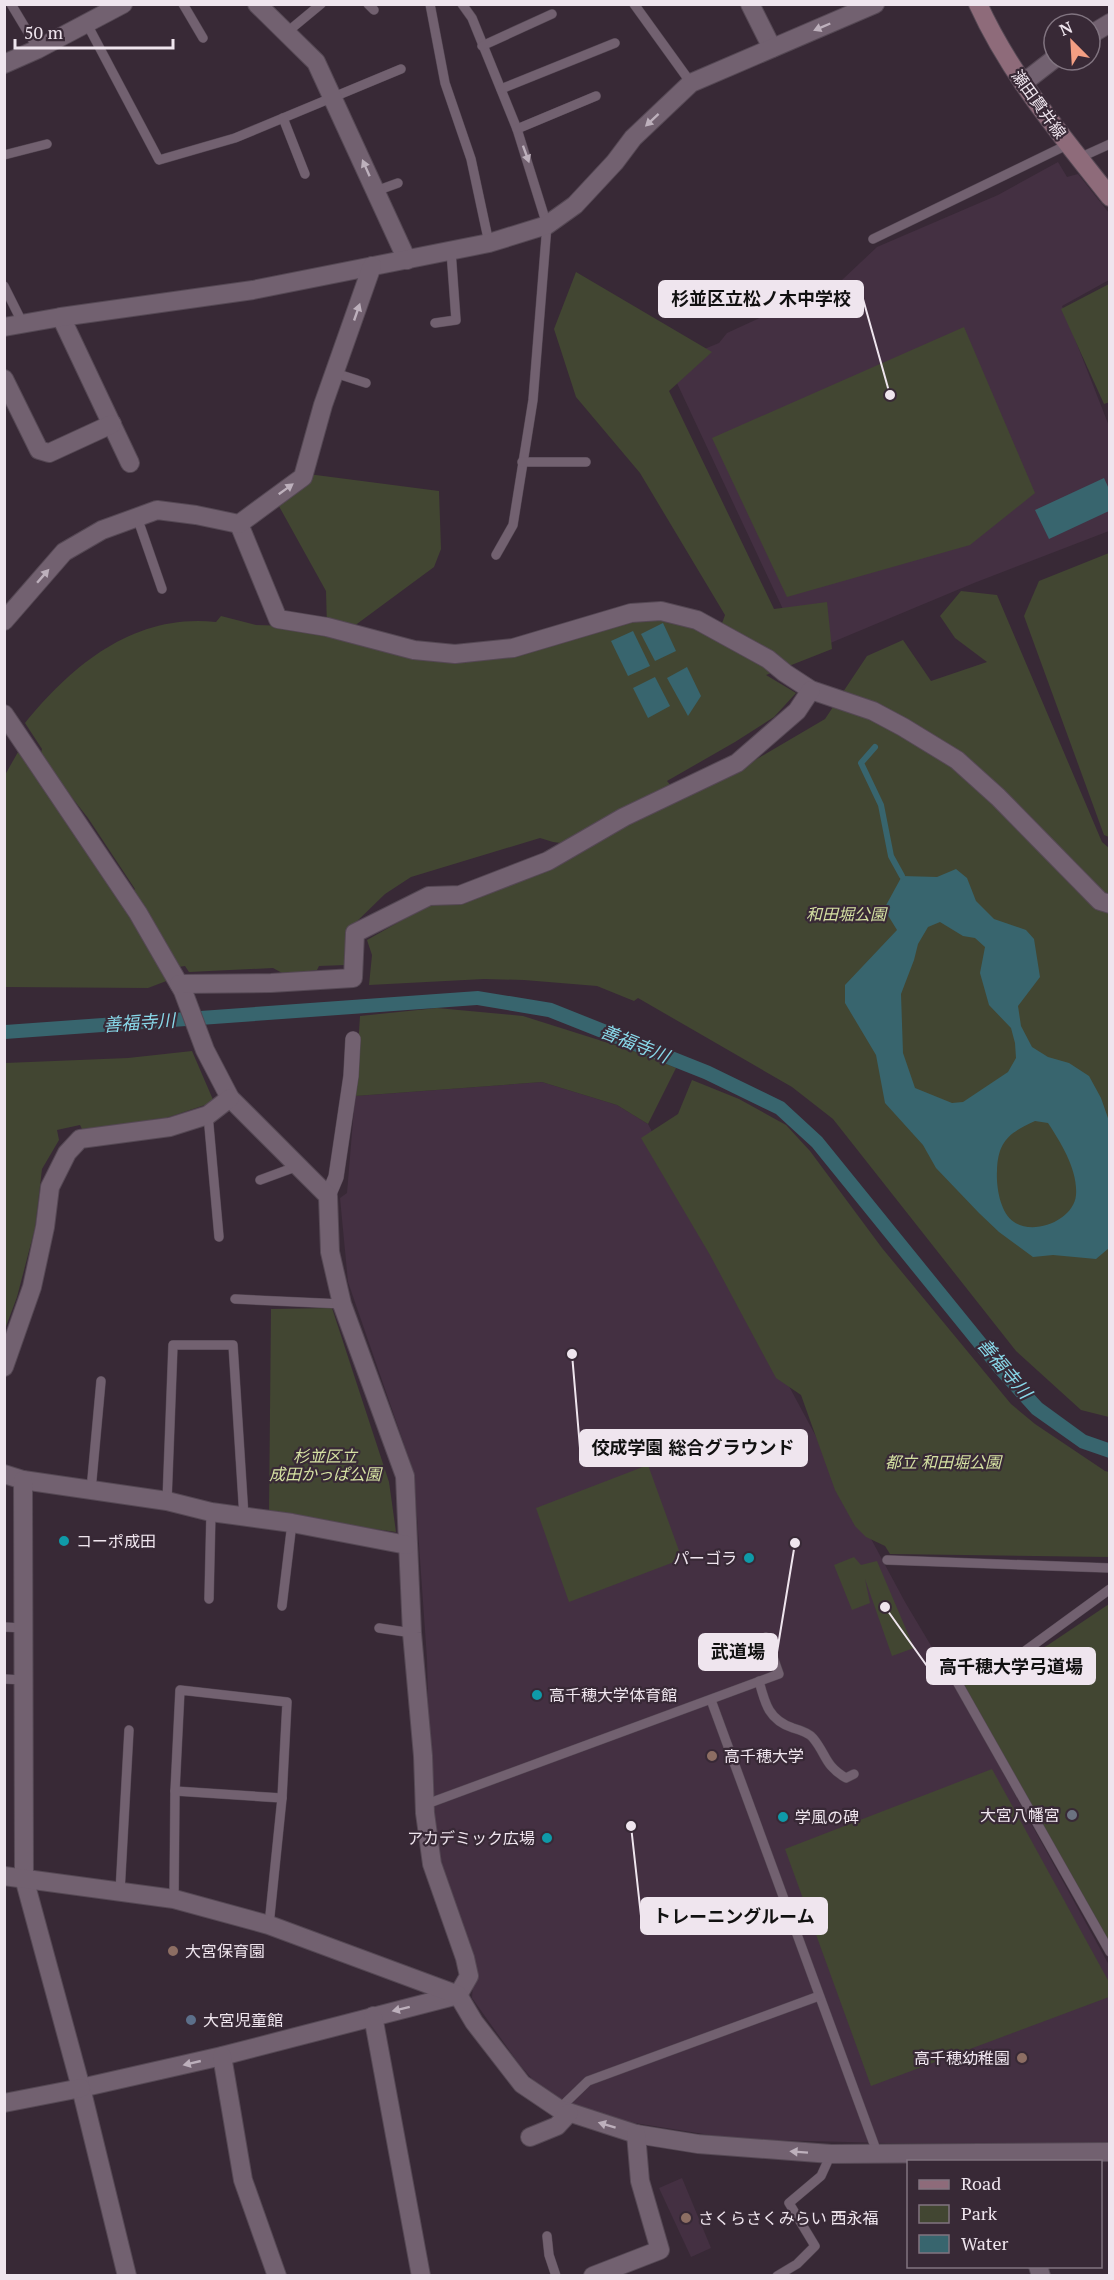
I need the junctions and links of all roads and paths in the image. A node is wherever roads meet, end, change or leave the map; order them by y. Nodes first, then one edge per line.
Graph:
1 (11, 4) edge
2 (123, 4) edge
3 (183, 4) edge
4 (257, 4) edge
5 (321, 4) edge
6 (430, 4) edge
7 (462, 4) edge
8 (634, 4) edge
9 (750, 4) edge
10 (875, 4) edge
11 (978, 4) edge
12 (552, 14) dead end
13 (87, 24) junction
14 (286, 33) junction
15 (203, 38) dead end
16 (615, 43) dead end
17 (482, 46) junction
18 (772, 48) junction
19 (38, 49) junction
20 (4, 63) edge
21 (1042, 68) edge
22 (401, 69) dead end
23 (691, 83) junction
24 (1023, 83) junction
25 (501, 89) junction
26 (596, 96) dead end
27 (334, 98) junction
28 (283, 118) junction
29 (517, 129) junction
30 (47, 144) dead end
31 (1110, 144) edge
32 (1074, 151) junction
33 (4, 154) edge
34 (305, 174) dead end
35 (398, 183) dead end
36 (376, 191) junction
37 (1110, 197) edge
38 (548, 225) junction
39 (873, 239) dead end
40 (489, 243) junction
41 (451, 250) junction
42 (407, 260) junction
43 (372, 266) junction
44 (4, 286) edge
45 (61, 317) junction
46 (435, 323) dead end
47 (23, 324) junction
48 (4, 327) edge
49 (335, 373) junction
50 (4, 379) edge
51 (366, 383) dead end
52 (112, 424) junction
53 (522, 462) junction
54 (586, 462) dead end
55 (130, 463) dead end
56 (137, 517) junction
57 (238, 524) junction
58 (496, 555) dead end
59 (162, 589) dead end
60 (4, 621) edge
61 (811, 690) junction
62 (6, 719) edge
63 (1110, 904) edge
64 (181, 987) junction
65 (353, 1039) dead end
66 (230, 1098) junction
67 (208, 1115) junction
68 (298, 1166) junction
69 (260, 1180) dead end
70 (328, 1196) junction
71 (219, 1237) dead end
72 (235, 1299) dead end
73 (342, 1304) junction
74 (4, 1367) edge
75 (100, 1382) dead end
76 (4, 1474) edge
77 (22, 1480) junction
78 (91, 1490) junction
79 (167, 1500) junction
80 (211, 1512) junction
81 (244, 1517) junction
82 (292, 1523) junction
83 (407, 1545) junction
84 (887, 1560) dead end
85 (1110, 1568) edge
86 (1110, 1589) edge
87 (209, 1599) dead end
88 (282, 1606) dead end
89 (4, 1627) edge
90 (24, 1628) junction
91 (379, 1628) dead end
92 (412, 1633) junction
93 (766, 1637) dead end
94 (4, 1679) edge
95 (24, 1680) junction
96 (759, 1681) junction
97 (711, 1700) junction
98 (129, 1730) dead end
99 (854, 1774) dead end
100 (175, 1791) junction
101 (282, 1798) junction
102 (424, 1805) junction
103 (4, 1876) edge
104 (24, 1878) junction
105 (120, 1892) junction
106 (174, 1899) junction
107 (269, 1925) junction
108 (1110, 1952) edge
109 (458, 1995) junction
110 (819, 1996) junction
111 (373, 2016) junction
112 (222, 2056) junction
113 (81, 2088) junction
114 (4, 2103) edge
115 (564, 2111) junction
116 (636, 2134) junction
117 (530, 2137) dead end
118 (1110, 2152) edge
119 (831, 2154) junction
120 (878, 2155) junction
121 (997, 2157) edge
122 (547, 2236) dead end
123 (613, 2272) edge
124 (127, 2276) edge
125 (277, 2276) edge
126 (421, 2276) edge
127 (556, 2276) edge
128 (593, 2276) edge
129 (777, 2276) edge

1 - 19 lane
2 - 13 street
3 - 15 lane
4 - 14 street
5 - 14 lane
6 - 40 lane
7 - 17 lane
8 - 23 lane
9 - 18 street
10 -> 18 street
11 - 24 main road, 瀬田貫井線
12 - 17 lane
13 - 19 street
13 - 28 lane
14 - 27 street
16 - 25 lane
17 - 25 lane
18 - 23 street
19 - 20 street
21 - 24 street
22 - 27 lane
23 -> 38 street
24 - 32 main road, 瀬田貫井線
25 - 29 lane
26 - 29 lane
27 - 28 lane
36 -> 27 street
28 - 34 lane
29 -> 38 lane
30 - 33 lane
31 - 32 lane
32 - 37 main road, 瀬田貫井線
32 - 39 lane
35 - 36 lane
36 - 42 street
38 - 40 street
38 - 53 lane
40 - 41 street
41 - 42 street
41 - 46 lane
42 - 43 street
43 - 45 street
49 -> 43 street
44 - 47 lane
45 - 47 street
45 - 52 street
47 - 48 street
49 - 51 lane
57 -> 49 street
50 - 52 street
52 - 55 street
53 - 54 lane
53 - 58 lane
56 - 57 street
56 - 59 lane
60 -> 56 street
57 - 61 street
61 - 63 street
61 - 64 street
62 - 64 street
64 - 66 street
65 - 70 street
66 - 67 street
66 - 68 street
67 - 71 lane
67 - 74 street
68 - 69 lane
68 - 70 street
70 - 73 street
72 - 73 lane
73 - 83 street
75 - 78 lane
76 - 77 street
77 - 78 street
77 - 90 street
78 - 79 street
79 - 80 street
79 - 81 lane
80 - 81 street
80 - 87 lane
81 - 82 street
82 - 83 street
82 - 88 lane
83 - 92 street
84 - 85 lane
86 - 108 lane
89 - 90 lane
90 - 95 street
91 - 92 lane
92 - 102 street
93 - 96 lane
94 - 95 lane
95 - 104 street
96 - 97 lane
96 - 99 lane
97 - 102 lane
97 - 110 lane
98 - 105 lane
100 - 101 lane
100 - 101 lane
100 - 106 lane
101 - 107 lane
102 - 109 street
103 - 104 street
104 - 105 street
104 - 113 street
105 - 106 street
106 - 107 street
107 - 109 street
109 -> 111 street
109 - 115 street
110 - 115 lane
110 - 120 lane
111 - 112 street
111 - 126 street
112 -> 113 street
112 - 125 street
113 - 114 street
113 - 124 street
116 -> 115 street
115 - 117 street
119 -> 116 street
116 - 123 street
118 - 121 street
119 - 120 street
119 - 129 lane
120 - 121 street
122 - 127 lane
123 - 128 street

